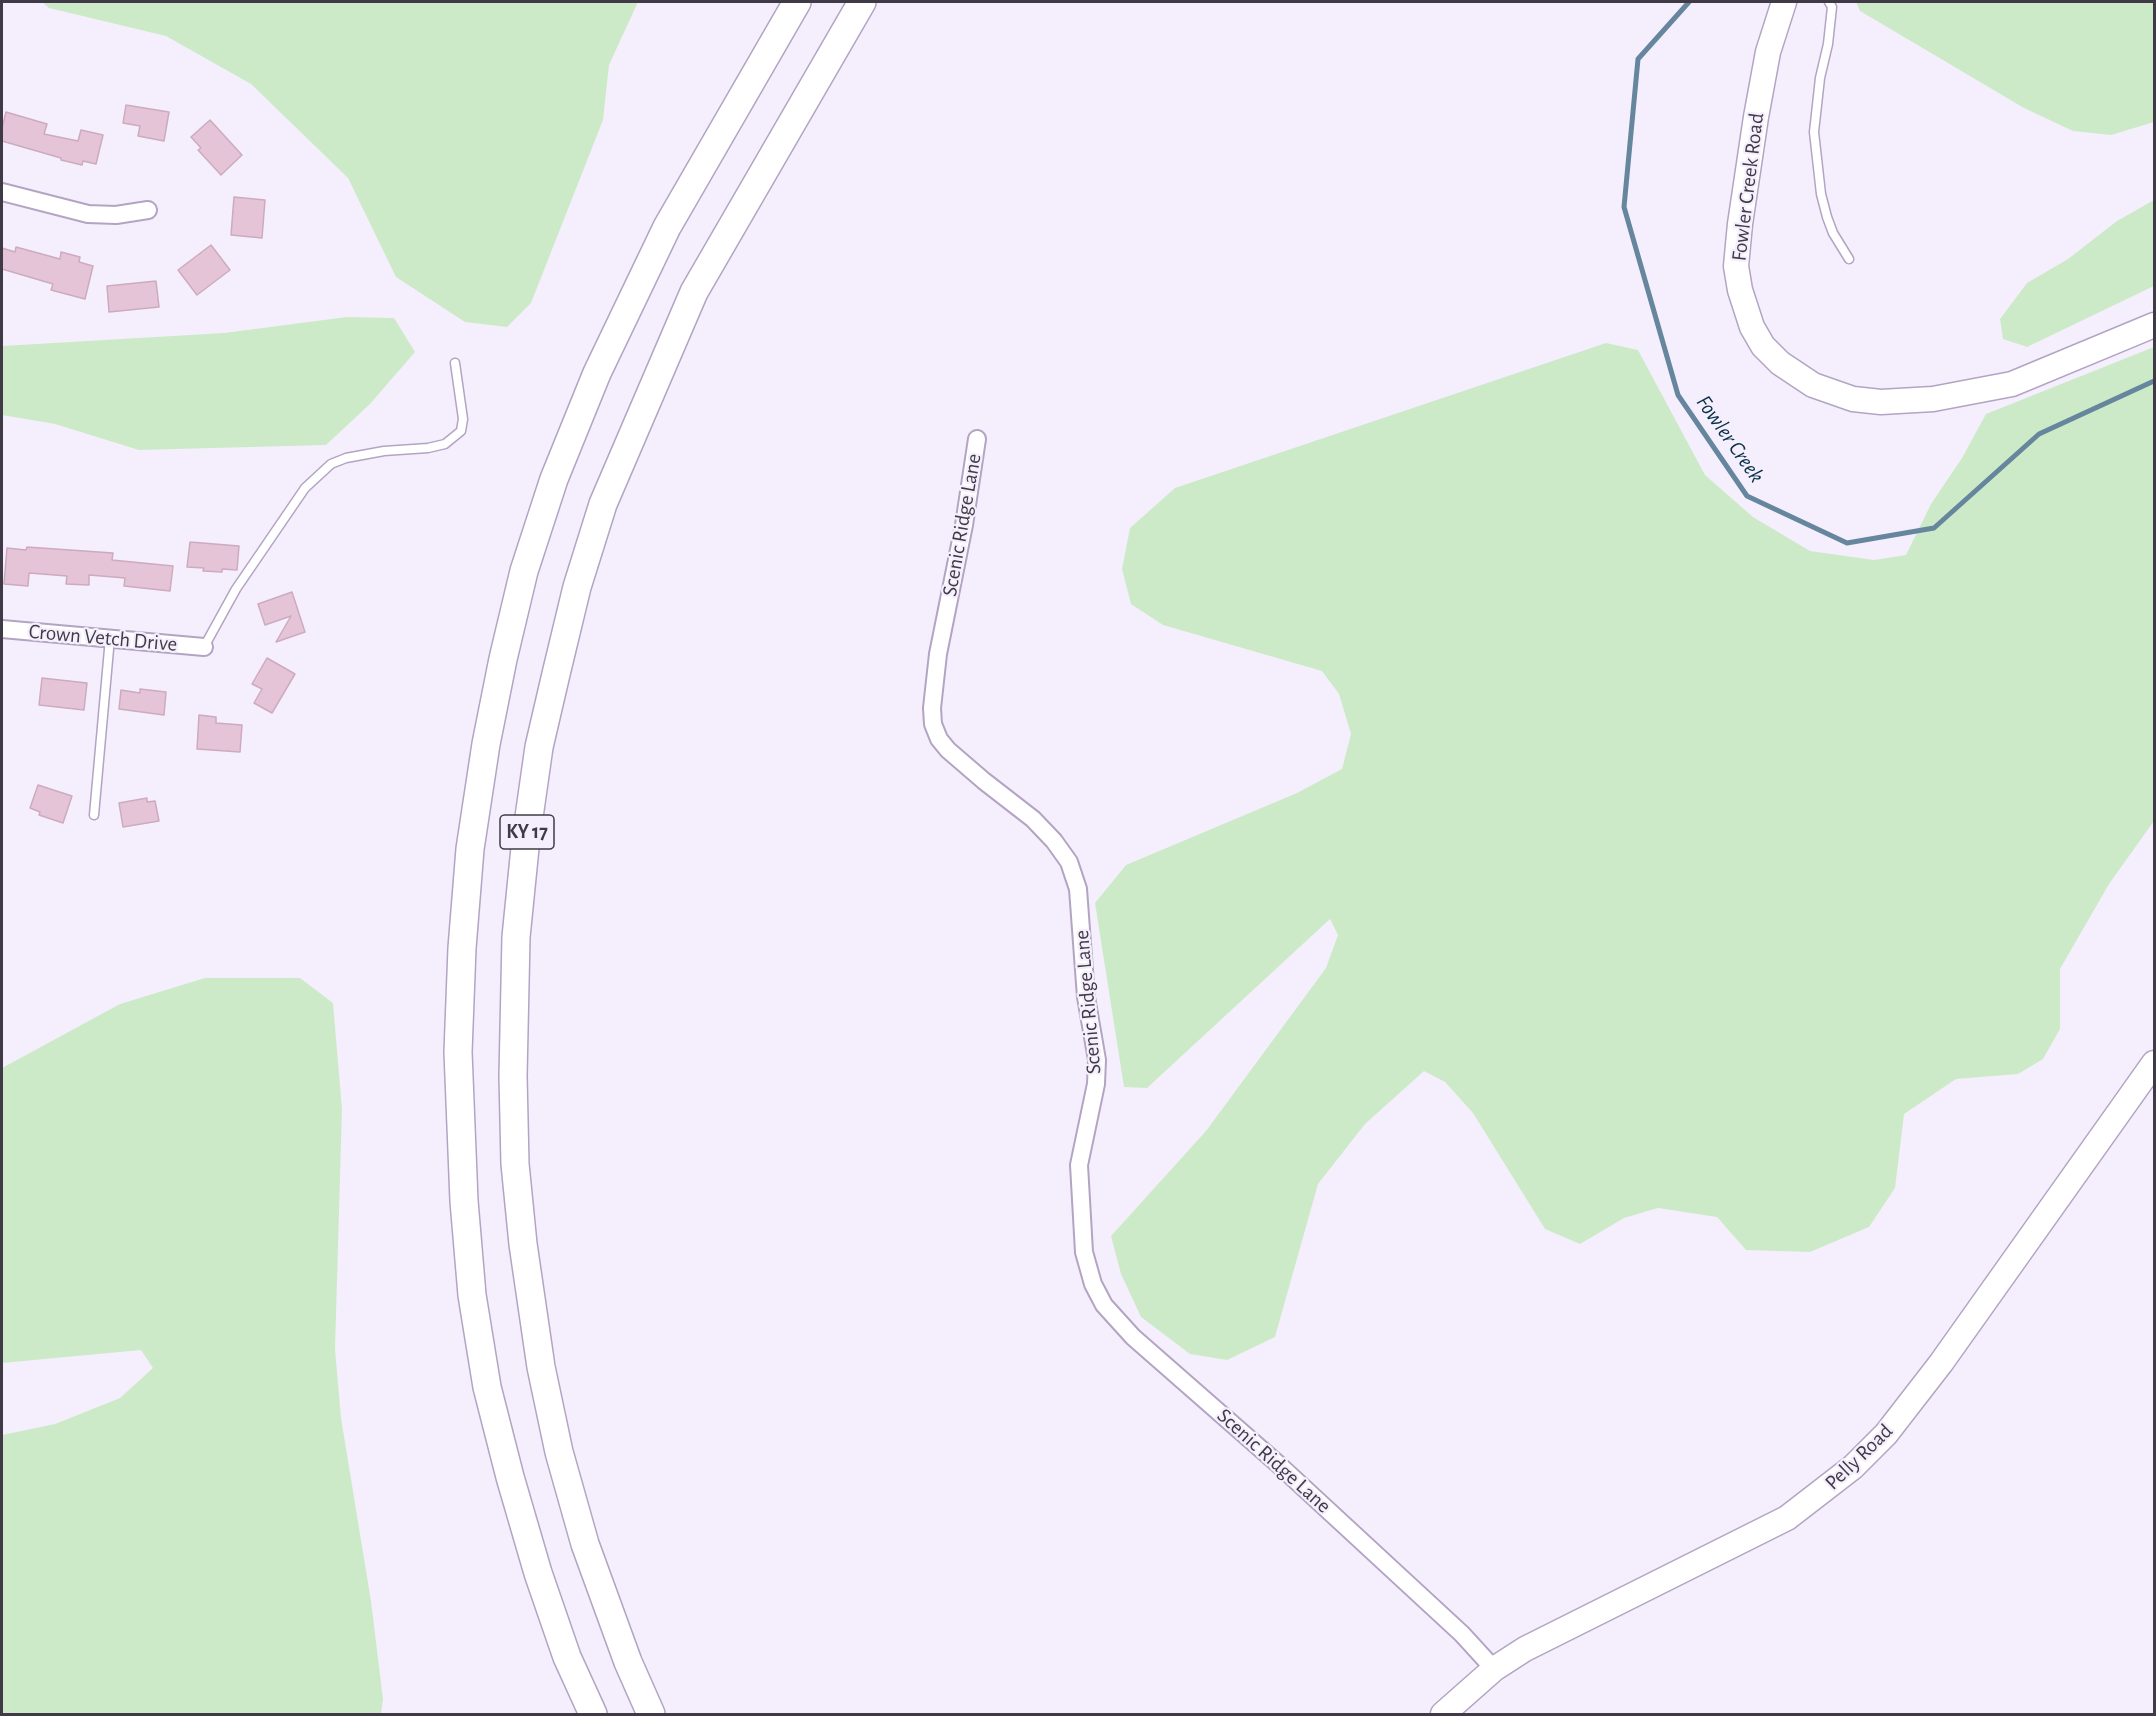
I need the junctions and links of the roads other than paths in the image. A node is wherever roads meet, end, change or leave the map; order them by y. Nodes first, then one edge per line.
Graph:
1 (797, 2) edge
2 (860, 2) edge
3 (1784, 2) edge
4 (1829, 2) edge
5 (2, 192) edge
6 (148, 210) dead end
7 (1850, 259) dead end
8 (2154, 325) edge
9 (455, 363) dead end
10 (978, 440) dead end
11 (2, 629) edge
12 (110, 638) junction
13 (204, 647) joint
14 (94, 815) dead end
15 (2154, 1063) edge
16 (1494, 1669) junction
17 (592, 1714) edge
18 (651, 1714) edge
19 (1443, 1714) edge

1 - 17 main road, KY 17
2 - 18 main road, KY 17
3 - 8 street, Fowler Creek Road
4 - 7 lane
5 - 6 street
9 - 13 lane
10 - 16 street, Scenic Ridge Lane
11 - 12 street, Crown Vetch Drive
12 - 13 street, Crown Vetch Drive
12 - 14 lane
15 - 16 street, Pelly Road
16 - 19 street, Pelly Road

